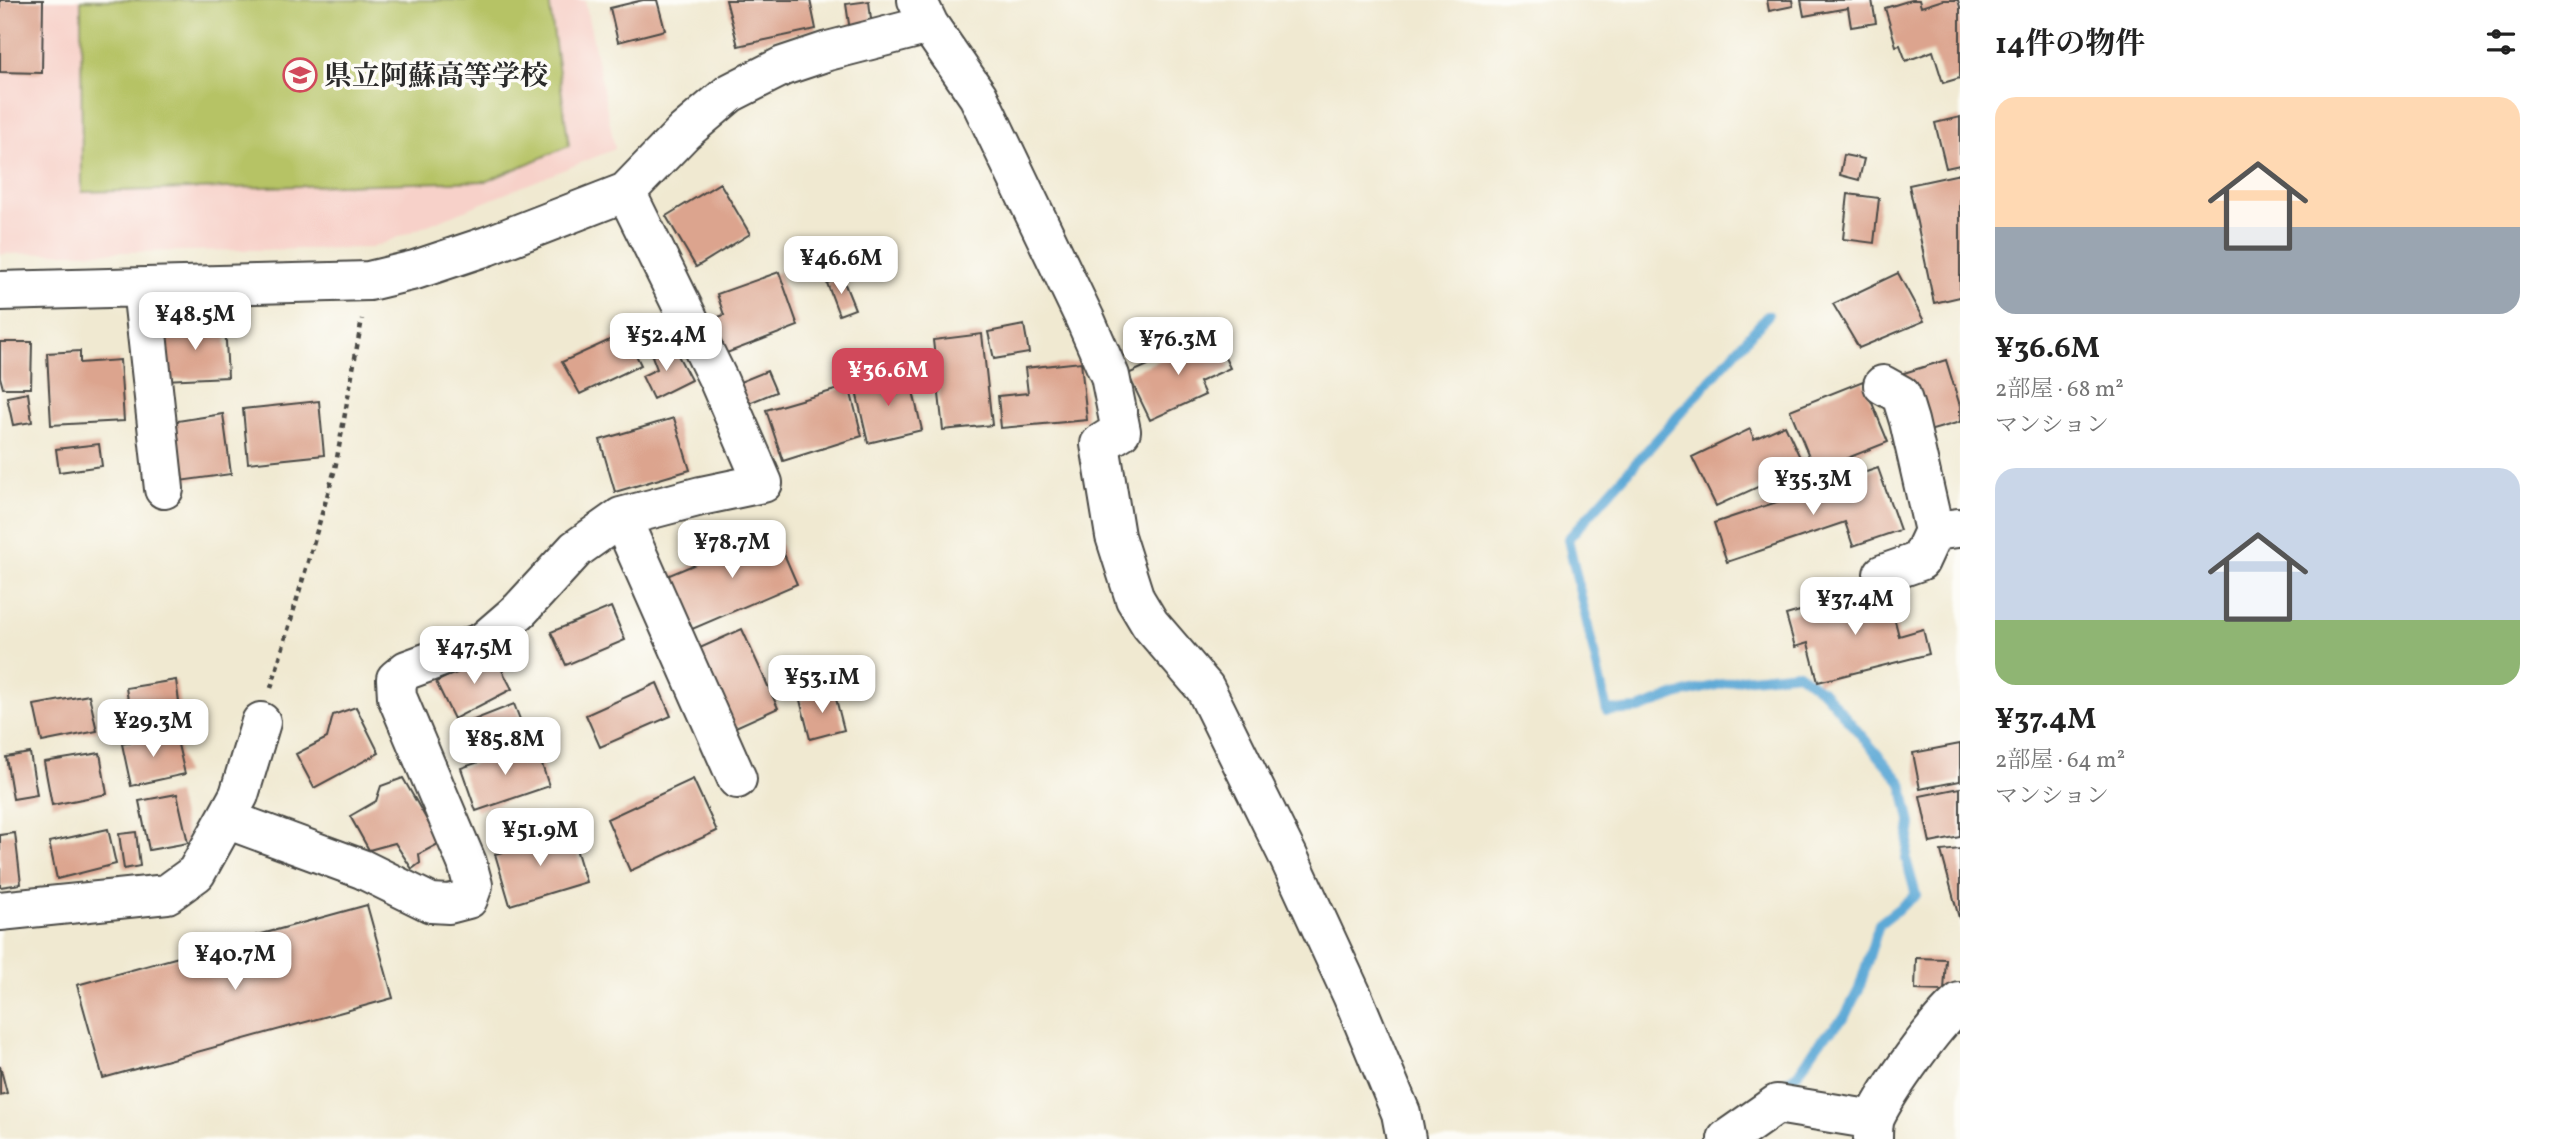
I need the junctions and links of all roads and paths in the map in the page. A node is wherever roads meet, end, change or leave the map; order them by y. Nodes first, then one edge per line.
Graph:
1 (923, 13) edge
2 (626, 192) junction
3 (369, 281) junction
4 (142, 288) junction
5 (0, 292) edge
6 (1882, 385) dead end
7 (164, 489) dead end
8 (621, 517) junction
9 (1947, 530) edge
10 (1882, 574) dead end
11 (261, 722) joint
12 (737, 779) dead end
13 (226, 820) junction
14 (0, 911) edge
15 (1960, 1002) edge
16 (1873, 1129) edge
17 (1406, 1139) edge
18 (1727, 1139) edge

1 - 2 street
1 - 17 street
2 - 3 street
2 - 8 street
3 - 4 street
3 - 11 path
4 - 5 street
4 - 7 street
6 - 9 street
8 - 12 street
8 - 13 street
9 - 10 street
11 - 13 street
13 - 14 street
15 - 16 street
16 - 18 street

